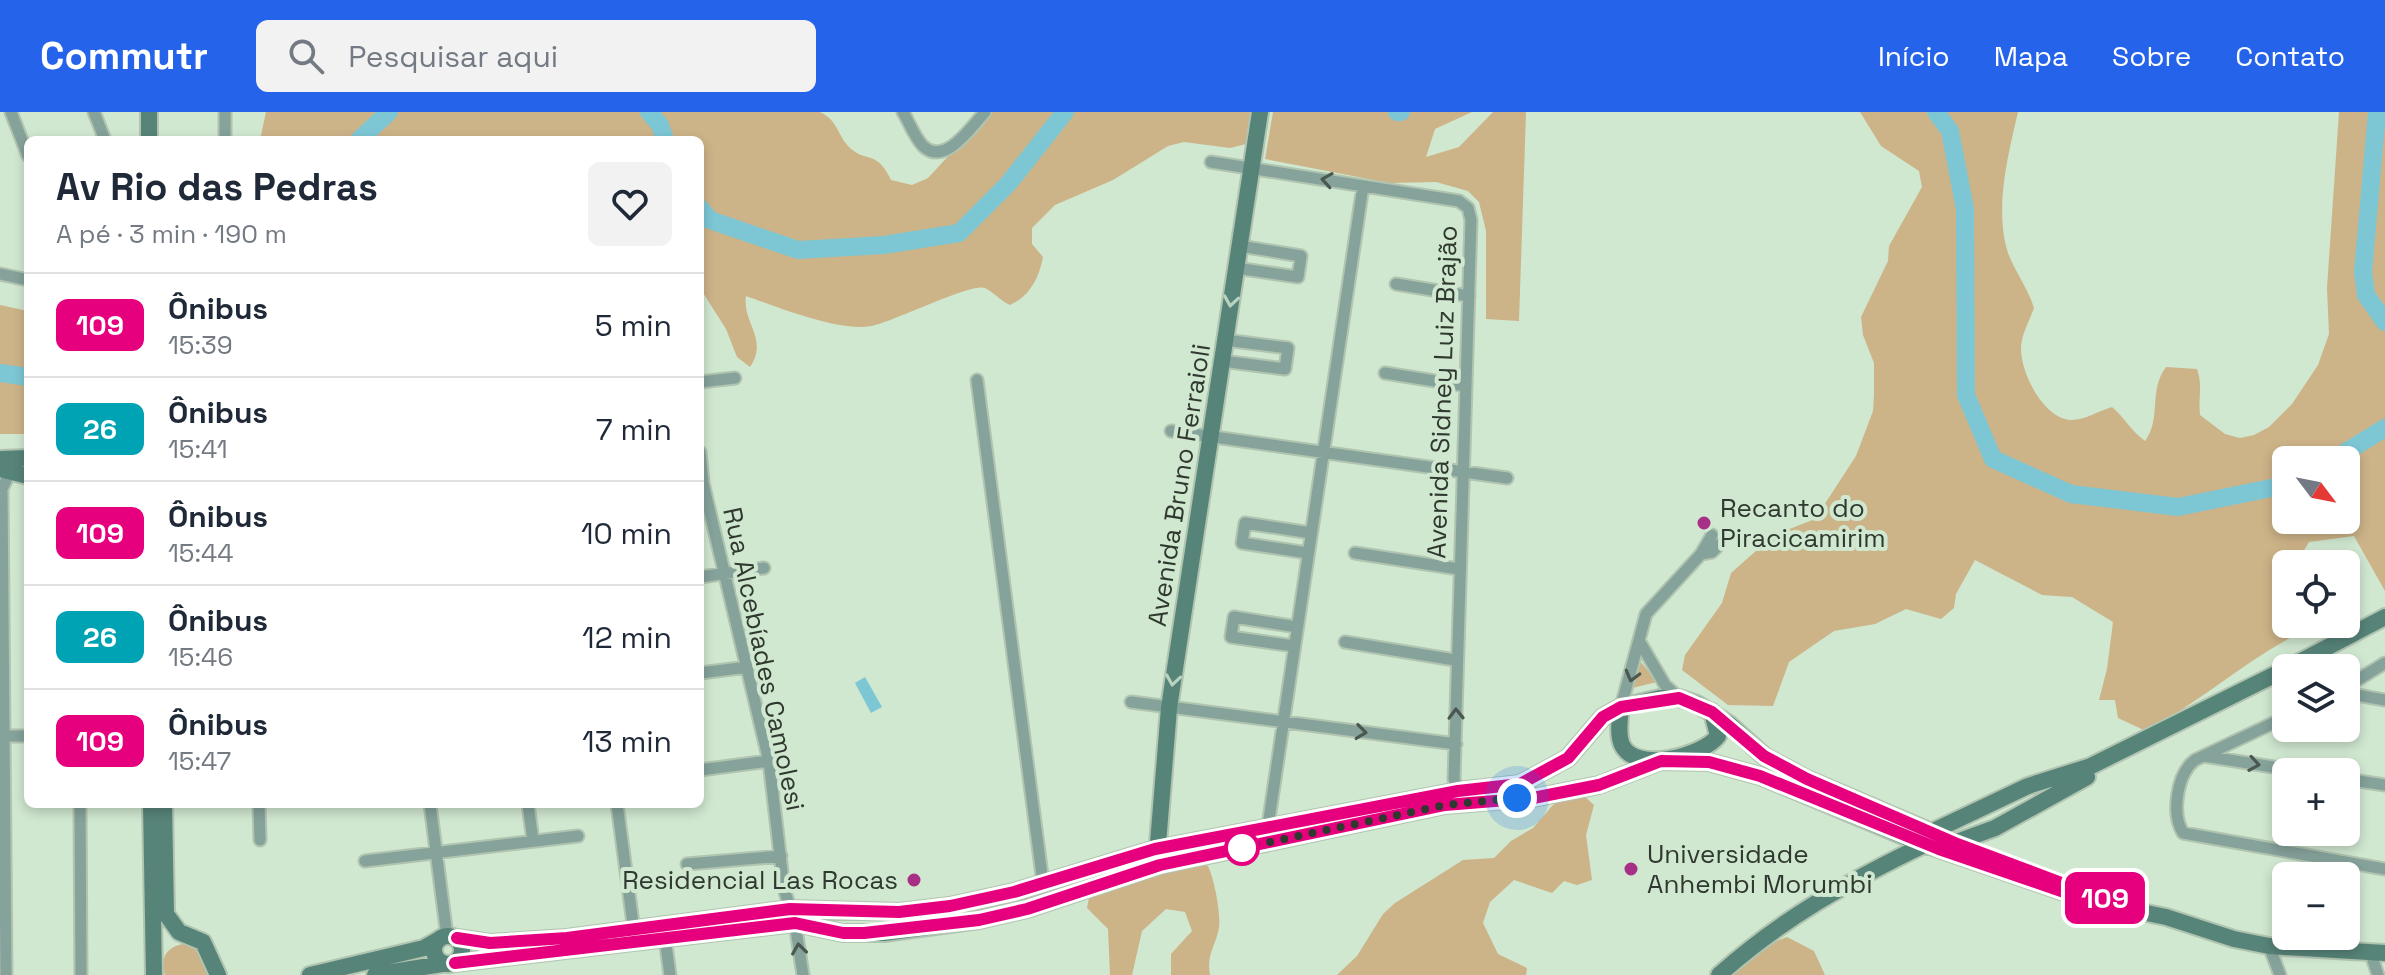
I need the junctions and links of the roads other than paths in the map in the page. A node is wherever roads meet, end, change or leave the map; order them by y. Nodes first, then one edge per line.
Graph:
1 (11, 112) edge
2 (94, 112) edge
3 (149, 112) edge
4 (225, 112) edge
5 (903, 112) edge
6 (985, 112) edge
7 (1260, 112) edge
8 (103, 136) edge
9 (147, 136) edge
10 (225, 136) edge
11 (24, 146) edge
12 (1211, 162) dead end
13 (1252, 169) junction
14 (1363, 186) junction
15 (1240, 246) junction
16 (1236, 268) junction
17 (0, 274) edge
18 (24, 279) edge
19 (1396, 284) dead end
20 (1469, 296) junction
21 (1225, 340) junction
22 (1222, 361) junction
23 (1385, 373) dead end
24 (735, 378) dead end
25 (977, 380) dead end
26 (704, 382) edge
27 (1466, 386) junction
28 (1171, 431) dead end
29 (1210, 437) junction
30 (1323, 452) junction
31 (24, 458) edge
32 (3, 467) edge
33 (1464, 472) junction
34 (24, 475) edge
35 (1507, 478) dead end
36 (704, 491) edge
37 (1311, 533) junction
38 (1716, 539) dead end
39 (1308, 553) junction
40 (1355, 553) dead end
41 (764, 568) dead end
42 (1459, 569) junction
43 (724, 575) junction
44 (704, 577) edge
45 (2385, 617) edge
46 (1297, 627) junction
47 (2385, 629) edge
48 (1345, 642) dead end
49 (1641, 643) junction
50 (1294, 646) junction
51 (2314, 654) edge
52 (2336, 654) edge
53 (1455, 660) junction
54 (2385, 663) edge
55 (748, 667) junction
56 (704, 672) edge
57 (2272, 676) edge
58 (2360, 678) edge
59 (2272, 687) edge
60 (2360, 696) edge
61 (1679, 698) junction
62 (2385, 700) edge
63 (1131, 702) dead end
64 (1621, 707) junction
65 (1169, 708) junction
66 (1712, 712) junction
67 (1283, 722) junction
68 (2272, 723) edge
69 (2, 736) edge
70 (24, 736) edge
71 (1456, 744) junction
72 (2204, 755) junction
73 (769, 761) junction
74 (1661, 761) junction
75 (2272, 766) edge
76 (704, 769) edge
77 (2360, 781) edge
78 (2385, 785) edge
79 (1458, 791) junction
80 (2015, 793) junction
81 (80, 808) edge
82 (151, 808) edge
83 (164, 808) edge
84 (259, 808) edge
85 (431, 808) edge
86 (529, 808) edge
87 (618, 808) edge
88 (1982, 809) junction
89 (2021, 815) junction
90 (1268, 826) junction
91 (1995, 828) junction
92 (578, 836) dead end
93 (260, 840) dead end
94 (533, 841) junction
95 (1933, 842) junction
96 (437, 853) junction
97 (781, 856) junction
98 (1158, 857) junction
99 (365, 861) dead end
100 (687, 864) dead end
101 (2385, 869) edge
102 (1043, 883) junction
103 (793, 916) junction
104 (690, 923) junction
105 (634, 931) junction
106 (192, 937) junction
107 (447, 938) junction
108 (665, 938) junction
109 (2269, 946) junction
110 (2378, 952) edge
111 (449, 964) junction
112 (6, 975) edge
113 (81, 975) edge
114 (155, 975) edge
115 (218, 975) edge
116 (310, 975) edge
117 (375, 975) edge
118 (670, 975) edge
119 (803, 975) edge
120 (1719, 975) edge
121 (2280, 975) edge
122 (2378, 975) edge

1 - 11 street
2 - 8 street
3 - 9 street
4 - 10 street
5 - 6 street
7 - 13 street, Avenida Bruno Ferraioli
12 - 13 street, Avenida Sidney Luiz Brajão
14 -> 13 street, Avenida Sidney Luiz Brajão
13 - 15 street, Avenida Bruno Ferraioli
14 - 20 street, Avenida Sidney Luiz Brajão
14 - 30 street
15 - 16 street, Avenida Bruno Ferraioli
15 - 16 street
16 -> 21 street, Avenida Bruno Ferraioli
17 - 18 street
19 - 20 street
20 - 27 street, Avenida Sidney Luiz Brajão
21 - 22 street, Avenida Bruno Ferraioli
21 - 22 street
22 - 29 street, Avenida Bruno Ferraioli
23 - 27 street
24 - 26 street
25 - 102 street
27 - 33 street, Avenida Sidney Luiz Brajão
28 - 29 street
29 - 30 street
29 -> 65 street, Avenida Bruno Ferraioli
30 - 33 street
30 - 37 street
31 - 32 street
32 - 34 street
32 - 69 street
33 - 35 street
33 - 42 street, Avenida Sidney Luiz Brajão
36 - 43 street, Rua Alcebíades Camolesi
37 - 39 street
37 - 39 street
38 - 49 street
39 - 46 street
40 - 42 street
41 - 43 street
42 - 53 street, Avenida Sidney Luiz Brajão
43 - 44 street
43 - 55 street, Rua Alcebíades Camolesi
45 - 51 street
46 - 50 street
46 - 50 street
47 - 52 street
48 - 53 street
49 - 61 street
49 -> 64 street
50 - 67 street
71 -> 53 street, Avenida Sidney Luiz Brajão
54 - 58 street
55 - 56 street
55 - 73 street, Rua Alcebíades Camolesi
57 - 80 street
59 - 89 street
60 - 62 street
61 - 64 street
61 - 66 street
63 - 65 street
64 - 74 street
64 - 79 street
65 - 67 street
65 - 98 street, Avenida Bruno Ferraioli
66 - 74 street
66 - 95 street
67 -> 71 street
67 - 90 street
68 - 72 street
69 - 70 street
69 - 112 street
71 - 79 street, Avenida Sidney Luiz Brajão
72 -> 75 street
72 - 101 street
73 - 76 street
73 - 97 street, Rua Alcebíades Camolesi
74 - 95 street
74 - 98 street
77 - 78 street
79 - 90 street
80 - 88 street
80 - 89 street
81 - 113 street
82 - 114 street
83 - 106 street
84 - 93 street
85 - 96 street
86 - 94 street
87 - 105 street
88 - 91 street
88 - 95 street
89 - 91 street
90 - 98 street
91 - 95 street
92 - 94 street
94 - 96 street
95 - 109 street
95 - 120 street
96 - 99 street
96 - 107 street
97 - 100 street
97 - 103 street, Rua Alcebíades Camolesi
98 - 102 street
98 - 103 street
102 - 103 street
103 - 104 street
103 - 108 street
119 -> 103 street, Rua Alcebíades Camolesi
104 - 105 street
104 - 108 street
105 - 107 street
106 - 114 street
106 - 115 street
107 - 111 street
107 - 111 street
107 - 116 street
108 - 111 street
108 - 118 street
109 - 110 street
109 - 121 street
110 - 122 street
111 - 117 street

